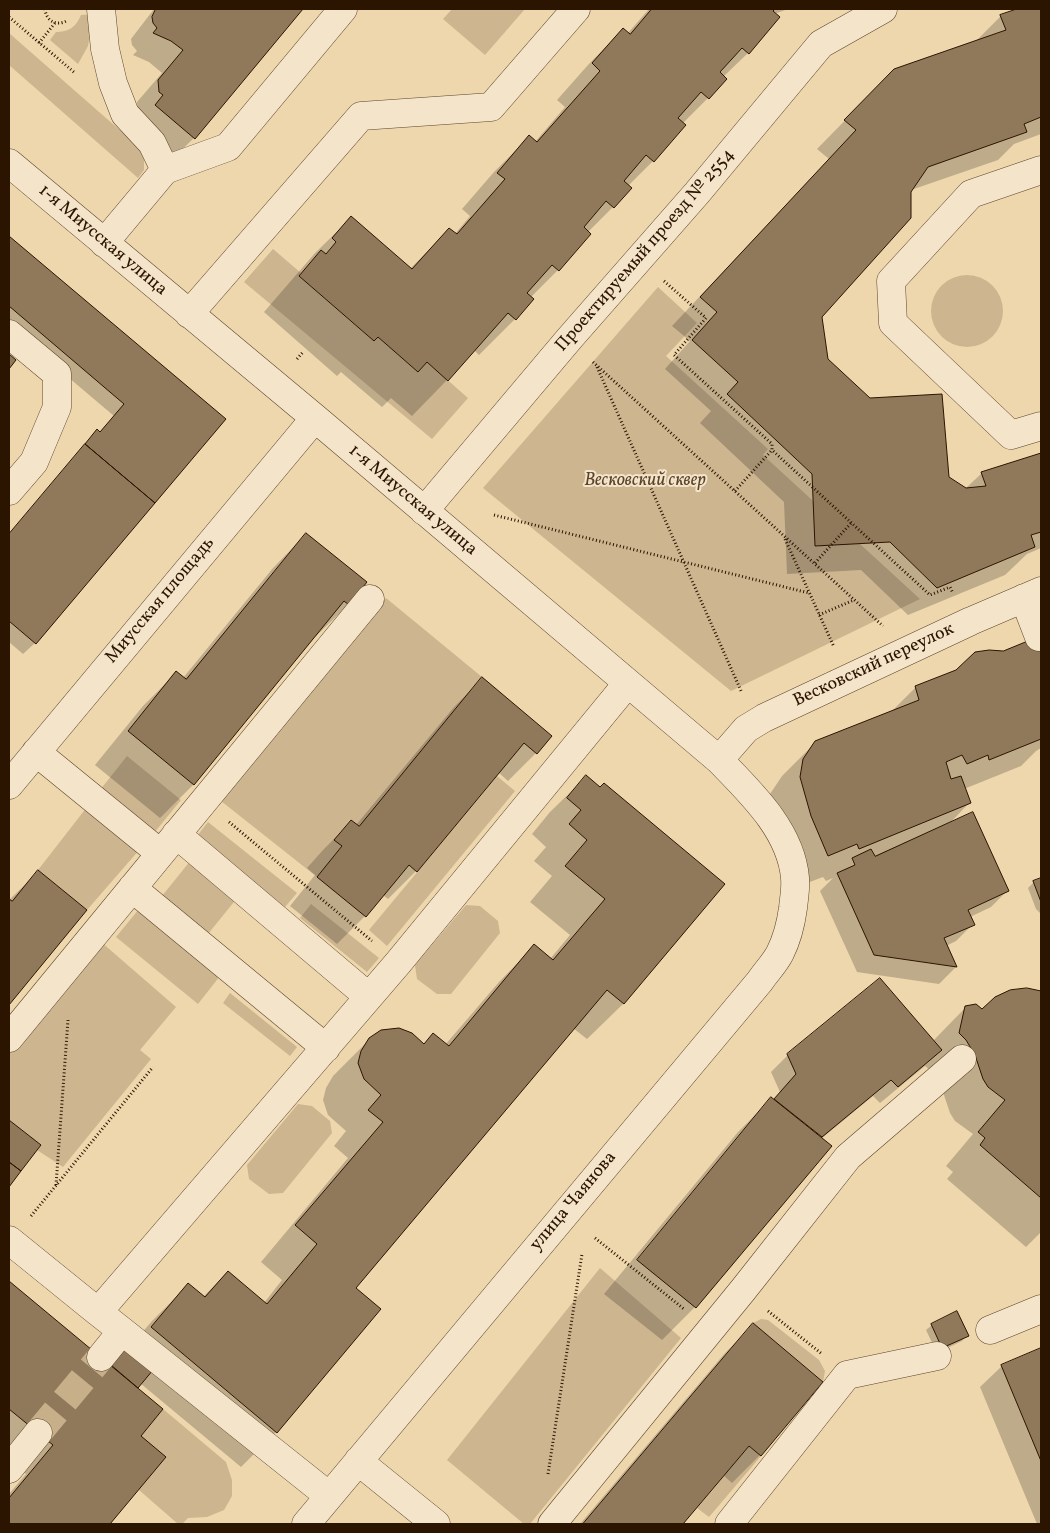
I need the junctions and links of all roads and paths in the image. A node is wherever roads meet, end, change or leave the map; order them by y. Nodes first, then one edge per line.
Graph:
1 (45, 9) edge
2 (102, 9) edge
3 (343, 9) edge
4 (576, 9) edge
5 (883, 9) edge
6 (71, 16) dead end
7 (9, 17) edge
8 (55, 23) junction
9 (39, 43) junction
10 (82, 78) dead end
11 (9, 163) edge
12 (165, 170) junction
13 (1041, 170) edge
14 (104, 243) junction
15 (660, 277) dead end
16 (189, 314) junction
17 (9, 334) edge
18 (589, 358) dead end
19 (596, 365) junction
20 (315, 418) junction
21 (1041, 426) edge
22 (772, 450) junction
23 (9, 491) edge
24 (735, 491) junction
25 (424, 511) junction
26 (494, 515) dead end
27 (852, 522) junction
28 (784, 536) junction
29 (684, 562) junction
30 (815, 563) junction
31 (809, 593) junction
32 (953, 594) dead end
33 (1033, 595) edge
34 (370, 599) dead end
35 (854, 600) junction
36 (819, 615) junction
37 (884, 627) dead end
38 (1039, 637) dead end
39 (835, 651) dead end
40 (627, 684) junction
41 (743, 695) dead end
42 (36, 752) junction
43 (719, 760) junction
44 (9, 785) edge
45 (203, 801) junction
46 (168, 844) junction
47 (791, 861) joint
48 (132, 888) junction
49 (398, 963) junction
50 (369, 997) junction
51 (68, 1015) dead end
52 (9, 1038) edge
53 (326, 1048) junction
54 (962, 1059) dead end
55 (153, 1067) dead end
56 (56, 1186) junction
57 (595, 1238) dead end
58 (10, 1241) edge
59 (582, 1254) dead end
60 (743, 1290) junction
61 (1041, 1309) edge
62 (98, 1312) junction
63 (710, 1330) junction
64 (990, 1330) dead end
65 (122, 1331) junction
66 (937, 1356) dead end
67 (100, 1357) tunnel mouth
68 (847, 1375) junction
69 (38, 1433) tunnel mouth
70 (13, 1456) edge
71 (358, 1461) junction
72 (547, 1476) dead end
73 (330, 1496) junction
74 (306, 1524) edge
75 (436, 1524) edge
76 (552, 1524) edge
77 (729, 1524) edge

1 - 8 path
2 - 12 street
3 - 12 street
4 - 16 street
5 - 25 street, Проектируемый проезд № 2554
6 - 8 path
7 - 9 path
8 - 9 path
9 - 10 path
11 - 14 street, 1-я Миусская улица
12 - 14 street
13 - 21 street
14 - 16 street, 1-я Миусская улица
15 - 22 path
16 - 20 street, 1-я Миусская улица
17 - 23 street
18 - 19 path
19 - 24 path
19 - 29 path
20 - 25 street, 1-я Миусская улица
20 - 42 street, Миусская площадь
22 - 24 path
22 - 27 path
24 - 28 path
25 - 40 street, 1-я Миусская улица
26 - 29 path
27 - 30 path
27 - 32 path
28 - 30 path
28 - 31 path
29 - 31 path
29 - 41 path
30 - 35 path
31 - 36 path
33 - 38 street
33 - 43 street, Весковский переулок
34 - 45 street
35 - 36 path
35 - 37 path
36 - 39 path
40 - 43 street, 1-я Миусская улица
40 - 49 street
42 - 44 street, Миусская площадь
42 - 46 street
43 - 47 street, 1-я Миусская улица
45 - 46 street
45 - 49 path
46 - 48 street
46 - 50 street
47 - 71 street, улица Чаянова
48 - 52 street
48 - 53 street
49 - 50 street
50 - 53 street
51 - 56 path
53 - 62 street
54 - 60 street
55 - 56 path
56 - 58 path
57 - 63 path
58 - 62 street
59 - 72 path
60 - 63 street
60 - 68 path
61 - 64 street
62 - 65 street
63 - 76 street
65 - 67 street
65 - 73 street
66 - 68 street
68 - 77 street
69 - 70 street
71 - 73 street, улица Чаянова
71 - 75 street
73 - 74 street, улица Чаянова

